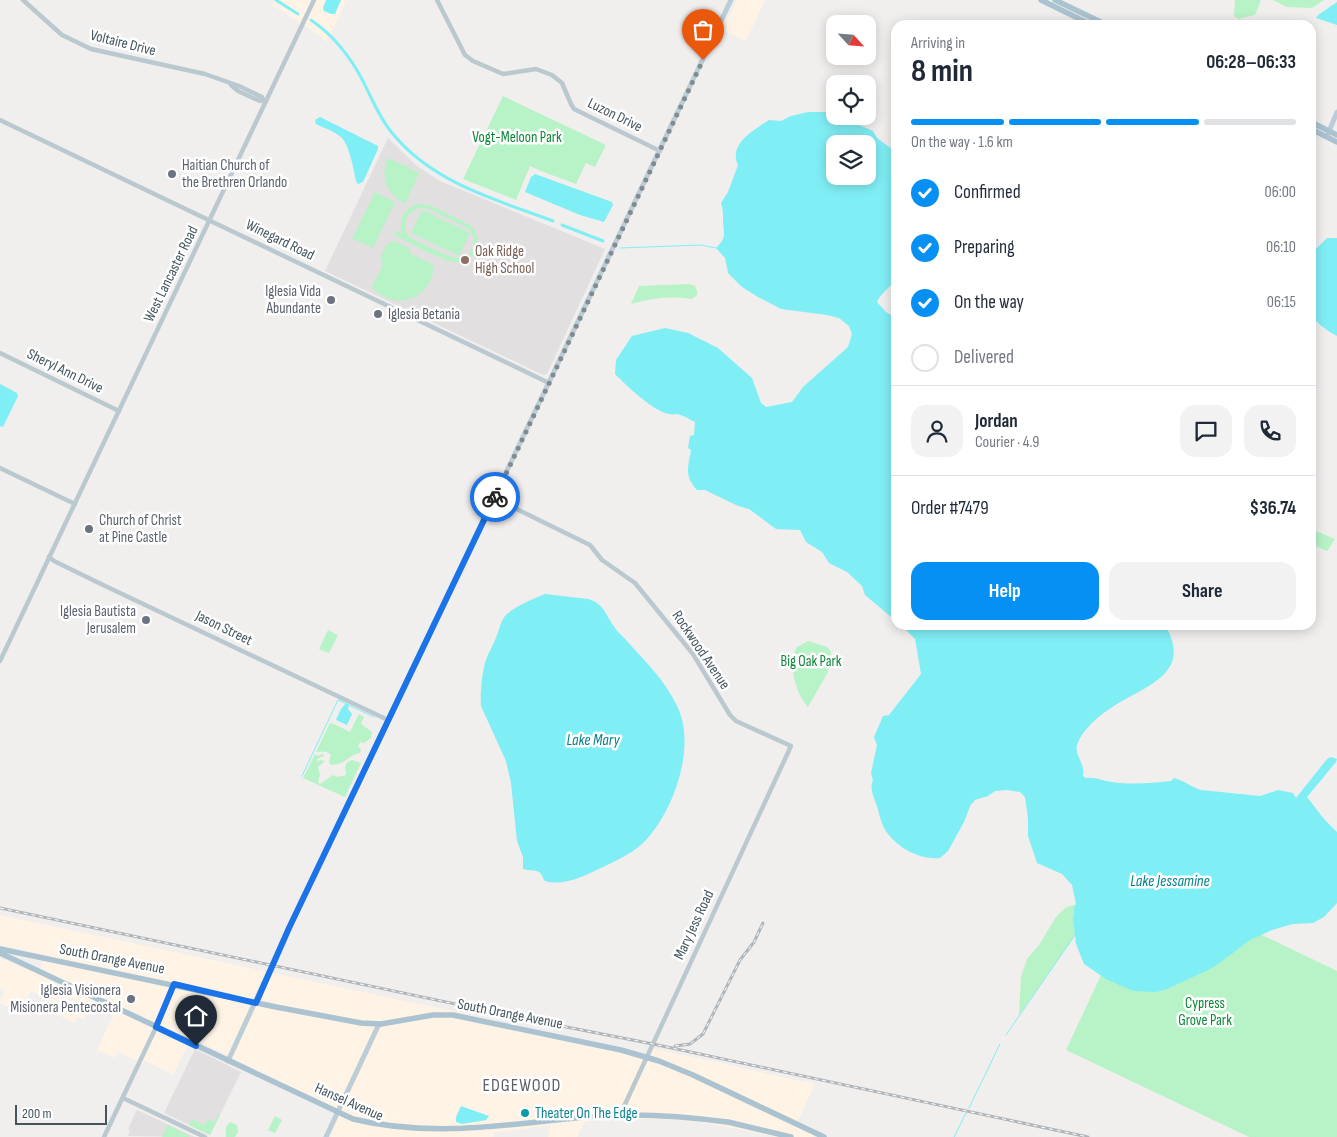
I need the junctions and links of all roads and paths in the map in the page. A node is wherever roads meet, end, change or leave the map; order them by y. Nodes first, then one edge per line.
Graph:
1 (22, 0) edge
2 (314, 0) edge
3 (437, 0) edge
4 (731, 0) edge
5 (1055, 0) edge
6 (1044, 1) edge
7 (1082, 20) edge
8 (1097, 20) edge
9 (264, 100) junction
10 (1337, 112) edge
11 (0, 120) edge
12 (1316, 125) edge
13 (1337, 127) edge
14 (1316, 131) edge
15 (1331, 134) edge
16 (1337, 142) edge
17 (660, 151) junction
18 (210, 220) junction
19 (0, 353) edge
20 (549, 383) junction
21 (119, 411) junction
22 (0, 468) edge
23 (494, 498) junction
24 (75, 504) junction
25 (49, 557) junction
26 (0, 661) edge
27 (388, 720) junction
28 (791, 746) joint
29 (0, 949) edge
30 (0, 954) edge
31 (174, 984) junction
32 (256, 1003) junction
33 (379, 1024) junction
34 (156, 1027) junction
35 (647, 1057) junction
36 (228, 1061) junction
37 (123, 1098) junction
38 (337, 1112) junction
39 (620, 1115) junction
40 (393, 1133) dead end
41 (452, 1136) edge
42 (104, 1137) edge
43 (205, 1137) edge
44 (326, 1137) edge
45 (791, 1137) edge
46 (824, 1137) edge

1 - 9 street, Voltaire Drive
2 - 9 street, West Lancaster Road
3 - 17 street, Luzon Drive
4 - 17 main road
5 - 8 main road
6 - 7 main road
9 - 18 street, West Lancaster Road
10 - 15 main road
11 - 18 street, Winegard Road
12 - 15 main road
13 - 15 main road
14 - 15 main road
15 - 16 main road
17 - 20 main road
18 - 20 street, Winegard Road
18 - 21 street, West Lancaster Road
19 - 21 street, Sheryl Ann Drive
20 - 23 main road
21 - 24 street, West Lancaster Road
22 - 24 street
23 - 27 main road
23 - 28 street, Rockwood Avenue
24 - 25 street, West Lancaster Road
25 - 26 street, West Lancaster Road
25 - 27 street, Jason Street
27 - 32 main road
28 - 35 street, Mary Jess Road
29 - 31 main road, South Orange Avenue
30 - 34 main road, Hansel Avenue
31 - 32 main road, South Orange Avenue
31 - 34 street
32 - 33 main road, South Orange Avenue
32 - 36 main road
33 - 35 main road, South Orange Avenue
33 - 38 main road
34 - 36 main road, Hansel Avenue
34 - 37 street
35 - 39 street, Mary Jess Road
35 - 46 main road, South Orange Avenue
36 - 38 main road, Hansel Avenue
37 - 42 street
37 - 43 street
38 - 40 main road, Hansel Avenue
38 - 44 main road
39 - 41 main road
39 - 45 main road

